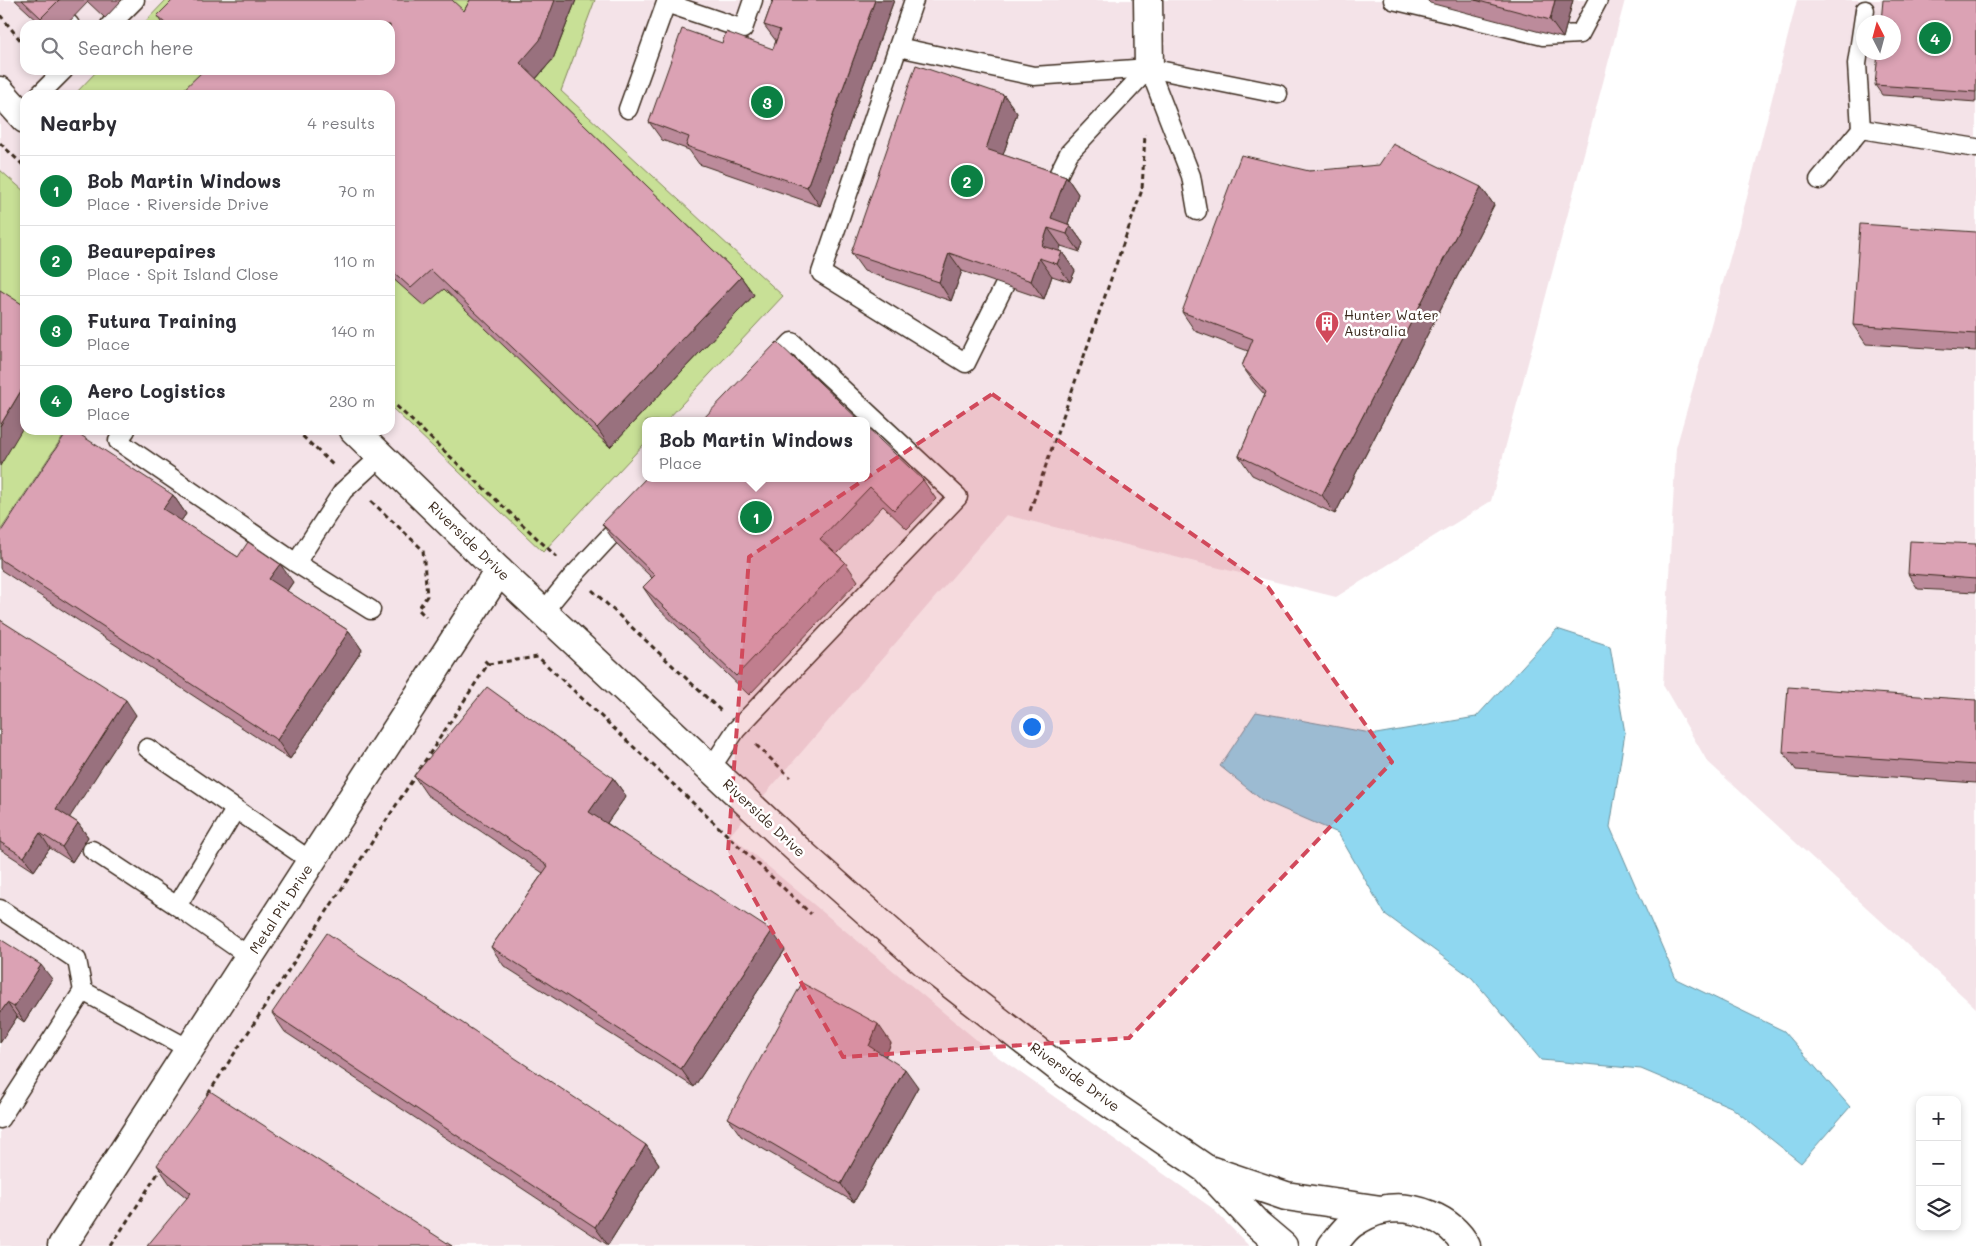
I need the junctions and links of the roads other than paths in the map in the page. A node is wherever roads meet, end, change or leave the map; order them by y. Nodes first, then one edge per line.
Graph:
1 (46, 0) edge
2 (135, 0) edge
3 (753, 0) edge
4 (914, 0) edge
5 (1148, 0) edge
6 (1393, 0) edge
7 (1598, 0) edge
8 (1865, 10) dead end
9 (65, 20) edge
10 (115, 20) edge
11 (898, 47) junction
12 (1149, 68) junction
13 (59, 75) edge
14 (44, 90) edge
15 (0, 91) edge
16 (1278, 94) dead end
17 (628, 109) dead end
18 (20, 111) edge
19 (1861, 129) junction
20 (1976, 148) edge
21 (1819, 180) dead end
22 (1043, 206) edge
23 (1197, 210) dead end
24 (1022, 249) edge
25 (758, 378) edge
26 (122, 435) edge
27 (359, 435) edge
28 (381, 456) junction
29 (639, 506) edge
30 (296, 563) junction
31 (499, 571) junction
32 (371, 610) dead end
33 (543, 612) junction
34 (147, 748) dead end
35 (711, 768) junction
36 (235, 810) junction
37 (92, 850) dead end
38 (311, 861) junction
39 (178, 906) junction
40 (0, 909) edge
41 (250, 957) junction
42 (82, 991) junction
43 (189, 1049) junction
44 (0, 1119) edge
45 (1206, 1169) junction
46 (1381, 1210) junction
47 (62, 1246) edge
48 (1283, 1246) edge
49 (1332, 1246) edge
50 (1466, 1246) edge

1 - 9 lane
2 - 10 lane
3 - 17 lane
4 - 11 lane
5 - 12 street
6 - 7 lane
8 - 19 lane
11 - 12 lane
11 - 24 lane
12 - 16 lane
12 - 22 lane
12 - 23 lane
13 - 14 lane
15 - 18 street
19 - 20 lane
19 - 21 lane
25 - 35 lane
26 - 30 lane
27 - 28 street, Riverside Drive
28 - 30 lane
28 - 31 street, Riverside Drive
29 - 33 lane
30 - 32 lane
31 - 33 street, Riverside Drive
31 - 38 street, Metal Pit Drive
33 - 35 street, Riverside Drive
34 - 36 lane
35 - 45 street, Riverside Drive
36 - 38 lane
36 - 39 lane
37 - 39 lane
38 - 41 street, Metal Pit Drive
39 - 41 lane
40 - 42 lane
41 - 43 street, Metal Pit Drive
42 - 43 lane
42 - 44 lane
43 - 47 street, Metal Pit Drive
45 - 46 street, Riverside Drive
45 - 48 street, Riverside Drive
46 - 49 street
46 - 50 street

